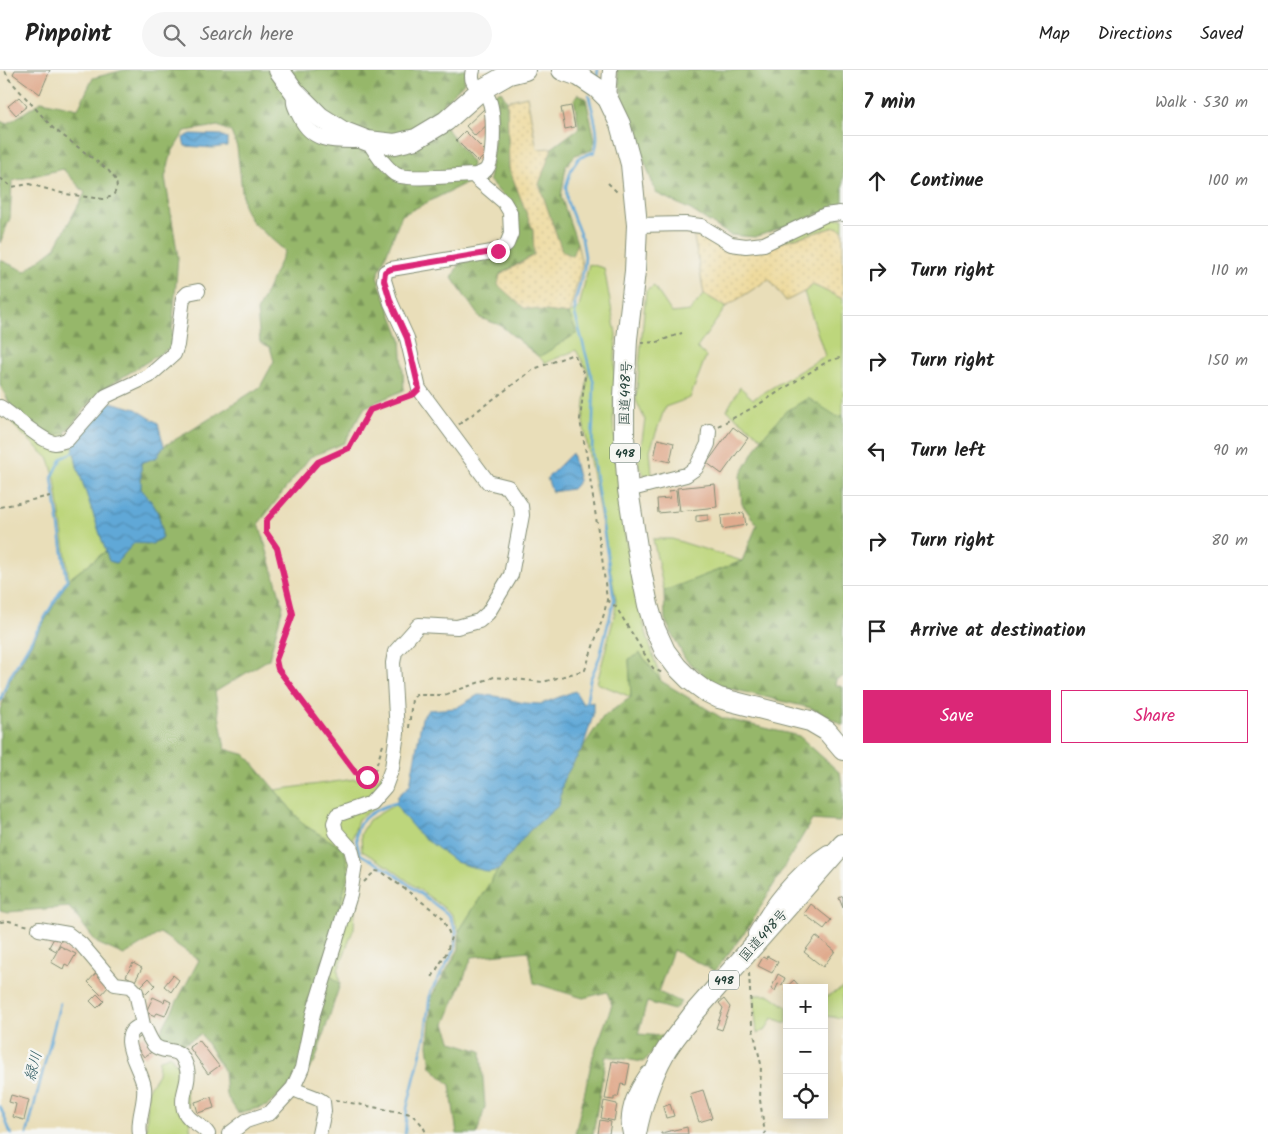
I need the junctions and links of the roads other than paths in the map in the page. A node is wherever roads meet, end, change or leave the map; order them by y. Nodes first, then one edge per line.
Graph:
1 (279, 70) edge
2 (473, 70) edge
3 (524, 70) edge
4 (562, 70) edge
5 (610, 70) edge
6 (481, 90) junction
7 (608, 99) junction
8 (368, 141) junction
9 (476, 175) junction
10 (843, 214) edge
11 (637, 225) junction
12 (198, 291) dead end
13 (0, 407) edge
14 (709, 431) road end
15 (628, 490) junction
16 (843, 750) edge
17 (843, 844) edge
18 (39, 929) road end
19 (143, 1026) junction
20 (664, 1054) junction
21 (293, 1088) junction
22 (140, 1134) edge
23 (208, 1134) edge
24 (229, 1134) edge
25 (319, 1134) edge
26 (630, 1134) edge
27 (636, 1134) edge

1 - 8 highway
2 - 6 street
3 - 6 highway
4 - 7 highway, 国道498号 / 498
5 - 7 street
6 - 8 highway
6 - 9 street
7 - 11 highway, 国道498号 / 498
8 - 9 street
9 - 21 street
10 - 11 street
11 - 15 highway, 国道498号 / 498
12 - 13 street
14 - 15 street
15 - 16 highway, 国道498号 / 498
17 - 20 highway, 国道498号 / 498
18 - 19 street
19 - 22 street
19 - 23 street
20 - 26 street
20 - 27 highway, 国道498号 / 498
21 - 24 street
21 - 25 street

